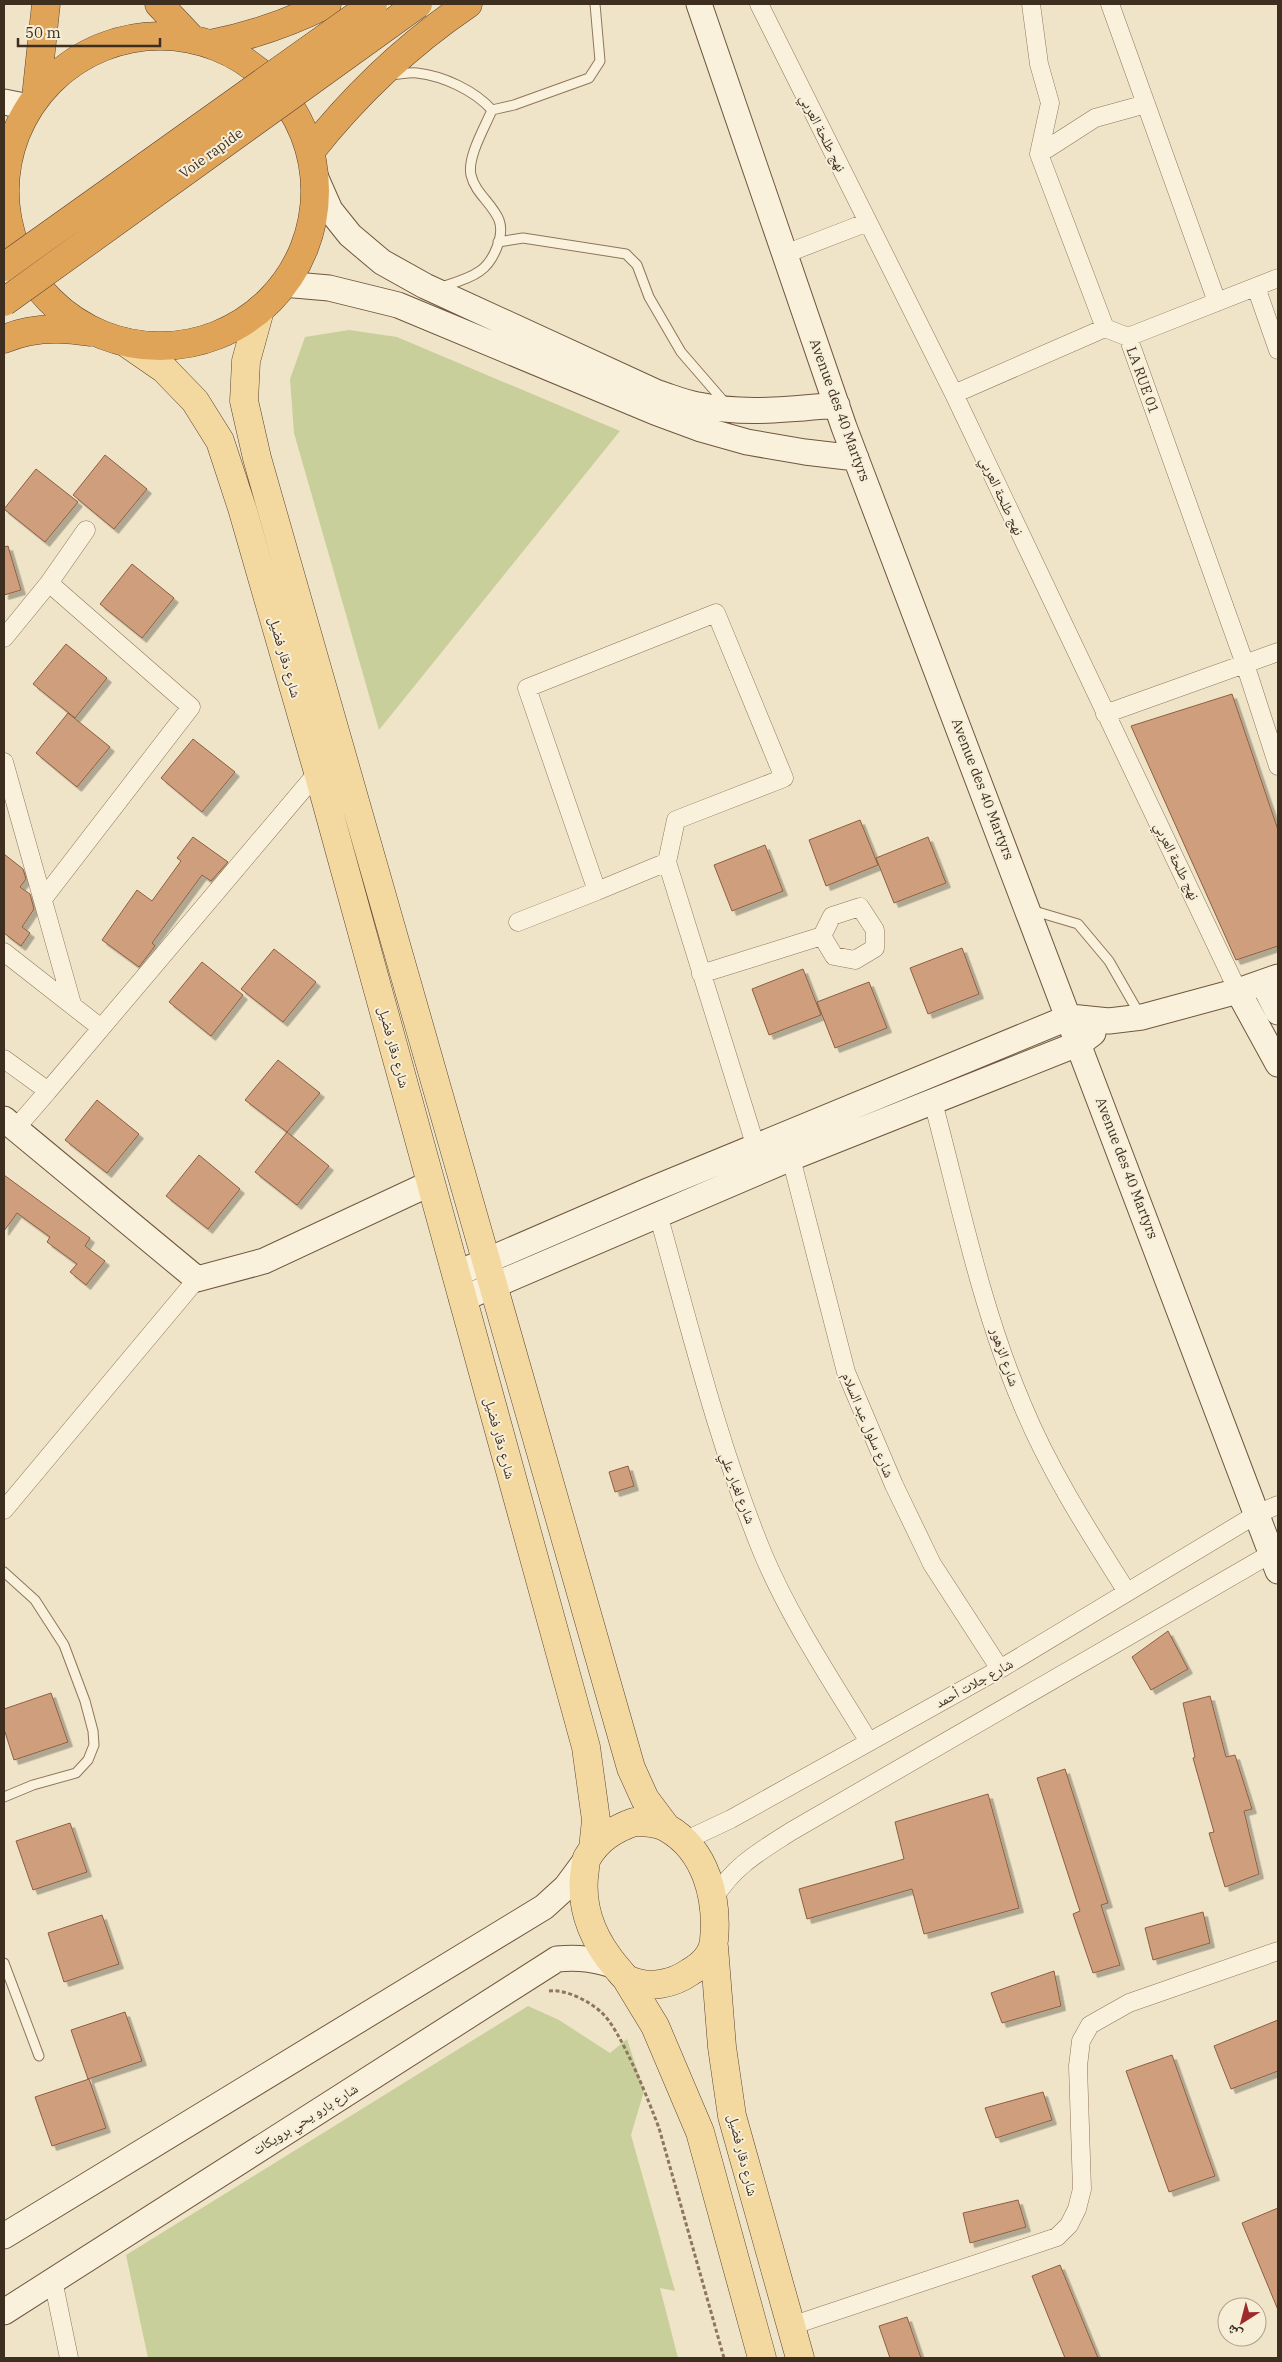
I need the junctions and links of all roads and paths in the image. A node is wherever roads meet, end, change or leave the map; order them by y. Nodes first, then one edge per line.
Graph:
1 (46, 4) edge
2 (159, 4) edge
3 (327, 4) edge
4 (373, 4) edge
5 (418, 4) edge
6 (468, 4) edge
7 (595, 4) edge
8 (699, 4) edge
9 (760, 4) edge
10 (1031, 4) edge
11 (1110, 4) edge
12 (201, 41) junction
13 (379, 76) junction
14 (23, 102) edge
15 (1146, 104) junction
16 (492, 110) junction
17 (1039, 154) junction
18 (7, 156) edge
19 (312, 164) junction
20 (868, 222) junction
21 (498, 242) junction
22 (785, 254) junction
23 (4, 267) edge
24 (1278, 278) edge
25 (283, 284) junction
26 (1256, 287) junction
27 (433, 290) junction
28 (4, 302) edge
29 (1217, 302) junction
30 (260, 310) junction
31 (1105, 328) junction
32 (99, 334) junction
33 (1128, 337) junction
34 (4, 339) edge
35 (125, 342) junction
36 (1278, 350) edge
37 (557, 358) junction
38 (954, 394) junction
39 (837, 405) junction
40 (731, 410) junction
41 (856, 458) junction
42 (86, 530) dead end
43 (49, 583) junction
44 (4, 638) edge
45 (1278, 652) edge
46 (1245, 664) junction
47 (1106, 714) junction
48 (338, 748) junction
49 (4, 762) edge
50 (1278, 766) edge
51 (318, 772) junction
52 (667, 862) junction
53 (597, 890) junction
54 (42, 899) junction
55 (1029, 910) junction
56 (518, 922) dead end
57 (822, 936) dead end
58 (4, 952) edge
59 (701, 974) junction
60 (1270, 980) edge
61 (1238, 992) junction
62 (72, 1004) junction
63 (1278, 1012) edge
64 (1070, 1017) junction
65 (1142, 1017) junction
66 (1109, 1021) junction
67 (100, 1028) junction
68 (1080, 1044) junction
69 (4, 1059) edge
70 (1278, 1064) edge
71 (48, 1091) junction
72 (933, 1102) junction
73 (10, 1124) edge
74 (759, 1158) junction
75 (791, 1158) junction
76 (431, 1183) junction
77 (658, 1214) junction
78 (491, 1273) junction
79 (198, 1279) junction
80 (459, 1286) junction
81 (4, 1510) edge
82 (1268, 1510) edge
83 (1275, 1562) edge
84 (4, 1572) edge
85 (1127, 1592) junction
86 (1000, 1669) junction
87 (869, 1742) junction
88 (4, 1797) edge
89 (675, 1834) junction
90 (590, 1854) junction
91 (714, 1898) junction
92 (714, 1947) junction
93 (1278, 1951) edge
94 (4, 1963) edge
95 (621, 1973) junction
96 (547, 1991) dead end
97 (39, 2056) dead end
98 (4, 2236) edge
99 (53, 2280) junction
100 (4, 2312) edge
101 (791, 2326) junction
102 (70, 2358) edge
103 (724, 2358) edge
104 (762, 2358) edge
105 (800, 2358) edge

1 - 14 highway
2 - 12 highway
3 - 12 highway
4 - 23 highway, Voie rapide, bridge
5 - 28 highway, Voie rapide, bridge
6 - 13 highway
7 - 16 lane
8 - 22 main road, Avenue des 40 Martyrs
9 - 20 street, نهج طلحة العربي
10 - 17 street
11 - 15 street
12 - 14 highway
12 - 19 highway
13 - 16 lane
13 - 19 highway
14 - 18 highway
15 - 17 street
15 - 29 street
16 - 21 lane
17 - 31 street
18 - 32 highway
19 - 25 highway
19 - 27 main road
20 - 22 street
20 - 38 street, نهج طلحة العربي
21 - 27 lane
21 - 40 lane
22 - 39 main road, Avenue des 40 Martyrs
24 - 26 street
25 - 30 highway
25 - 37 main road
26 - 29 street
26 - 36 street
27 - 37 main road
29 - 33 street
30 - 35 highway
30 - 48 main road, شارع دقار فضيل
31 - 33 street, LA RUE 01
31 - 38 street
32 - 34 highway
32 - 35 highway
33 - 46 street, LA RUE 01
35 - 51 main road, شارع دقار فضيل
37 - 40 main road
37 - 41 main road
38 - 47 street, نهج طلحة العربي
39 - 40 main road
39 - 41 main road, Avenue des 40 Martyrs
41 - 55 main road, Avenue des 40 Martyrs
42 - 43 street
43 - 44 street
43 - 54 street
45 - 46 street
46 - 47 street
46 - 50 street, LA RUE 01
47 - 61 street, نهج طلحة العربي
48 - 51 street
48 - 78 main road, شارع دقار فضيل
49 - 54 street
51 - 67 street
51 - 76 main road, شارع دقار فضيل
52 - 53 street
52 - 53 street
52 - 59 street
53 - 56 street
54 - 62 street
55 - 64 main road, Avenue des 40 Martyrs
55 - 65 lane
57 - 59 street
58 - 62 street
59 - 74 street
60 - 61 main road
60 - 63 main road
61 - 65 main road
61 - 70 main road
62 - 67 street
64 - 66 main road
64 - 68 main road, Avenue des 40 Martyrs
64 - 74 main road
65 - 66 main road
66 - 68 main road
67 - 71 street
68 - 72 main road
68 - 82 main road, Avenue des 40 Martyrs
69 - 71 street
71 - 73 street
72 - 75 main road
72 - 85 street, شارع الزهور
73 - 79 main road
74 - 75 main road
74 - 77 main road
74 - 78 main road
75 - 86 street, شارع سلول عبد السلام
76 - 79 main road
76 - 80 main road, شارع دقار فضيل
77 - 78 main road
77 - 87 street, شارع لغبار علي
78 - 80 main road
78 - 89 main road, شارع دقار فضيل
79 - 81 street
80 - 90 main road, شارع دقار فضيل
82 - 83 main road, Avenue des 40 Martyrs
82 - 85 street, شارع جلات أحمد
83 - 91 street
84 - 88 lane
85 - 86 street, شارع جلات أحمد
86 - 87 street, شارع جلات أحمد
87 - 89 street, شارع جلات أحمد
89 - 90 main road
89 - 91 main road
90 - 95 main road
90 - 98 main road
91 - 92 main road
92 - 95 main road
92 - 101 main road, شارع دقار فضيل
93 - 101 street
94 - 97 lane
95 - 99 main road, شارع بارو يحي برويكات
95 - 104 main road
96 - 103 path
99 - 100 main road, شارع بارو يحي برويكات
99 - 102 street
101 - 105 main road, شارع دقار فضيل

